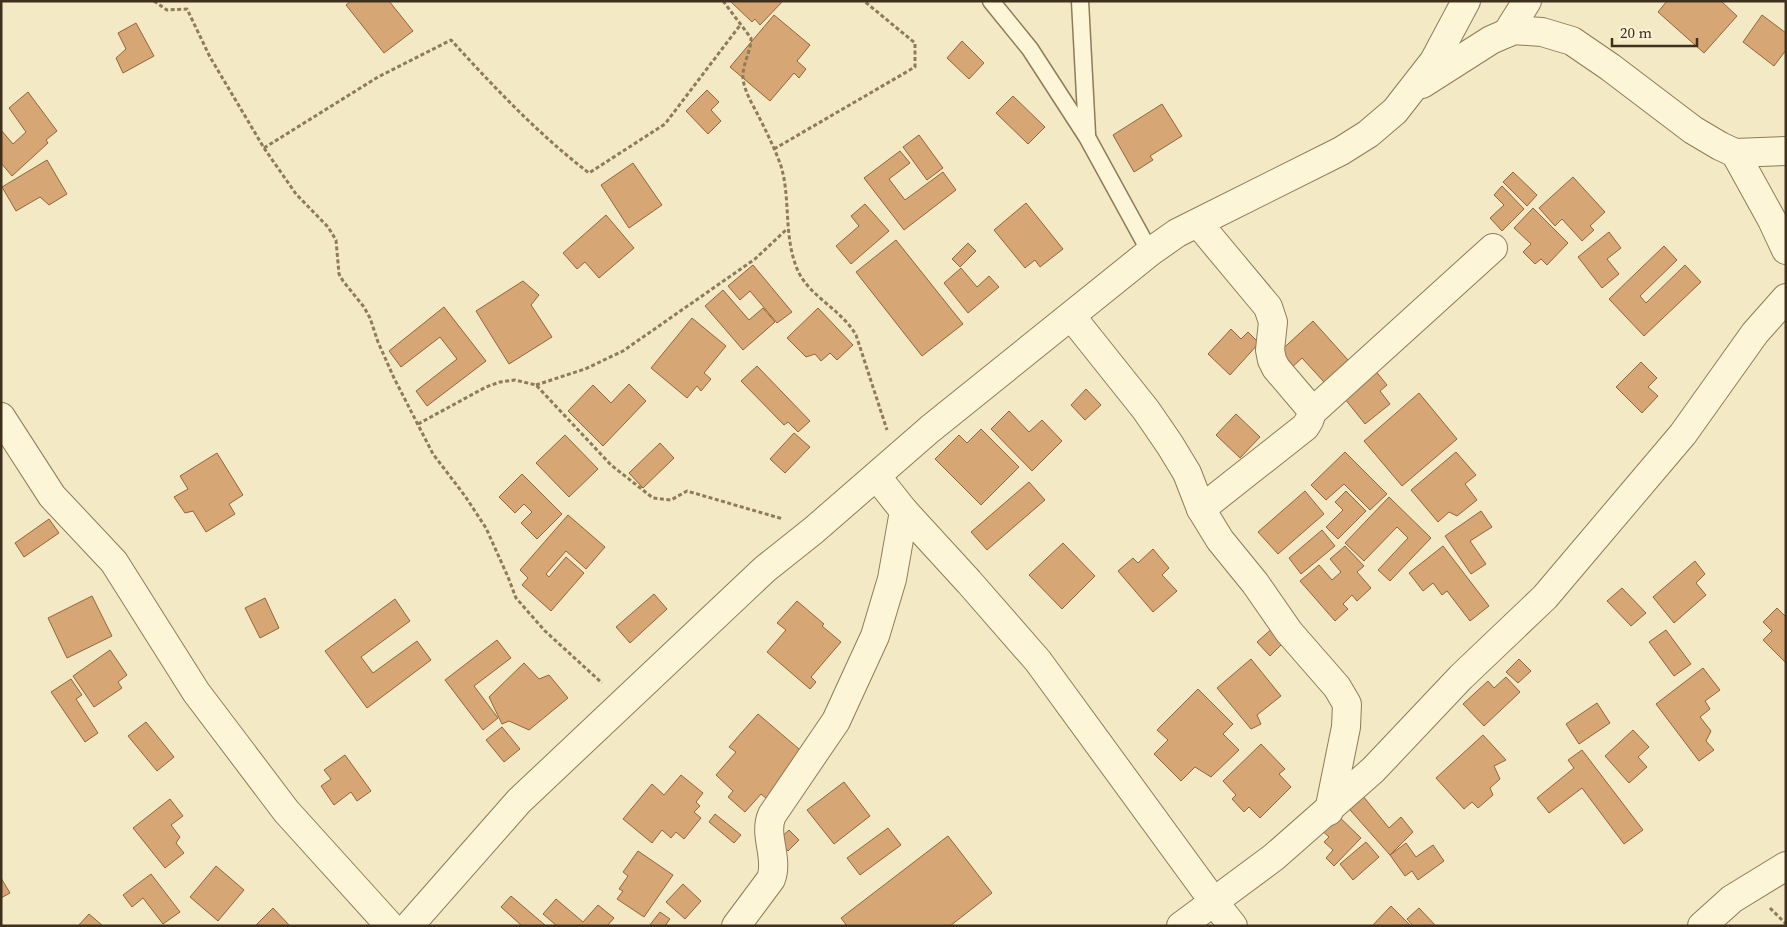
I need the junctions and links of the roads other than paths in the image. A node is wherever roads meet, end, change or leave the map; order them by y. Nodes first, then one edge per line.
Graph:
1 (991, 1) edge
2 (1080, 1) edge
3 (1466, 1) edge
4 (1526, 1) edge
5 (1507, 33) junction
6 (1408, 93) junction
7 (1087, 137) junction
8 (1786, 151) edge
9 (1734, 153) junction
10 (1198, 223) junction
11 (1493, 248) dead end
12 (1786, 250) edge
13 (1150, 252) junction
14 (1786, 298) edge
15 (1071, 316) junction
16 (1311, 414) junction
17 (1, 417) edge
18 (886, 468) junction
19 (1200, 509) junction
20 (904, 511) junction
21 (1329, 810) junction
22 (1786, 866) edge
23 (1214, 902) junction
24 (390, 926) edge
25 (409, 926) edge
26 (736, 926) edge
27 (1181, 926) edge
28 (1232, 926) edge
29 (1702, 926) edge

1 - 7 lane
2 - 7 lane
3 - 6 street
4 - 5 street
5 - 6 street
5 - 9 street
6 - 10 street
7 - 13 lane
8 - 9 street
9 - 12 street
10 - 13 street
10 - 16 street
11 - 16 street
13 - 15 street
14 - 21 street
15 - 18 street
15 - 19 street
16 - 19 street
17 - 24 street
18 - 20 street
18 - 25 street
19 - 21 street
20 - 23 street
20 - 26 street
21 - 23 street
22 - 29 street
23 - 27 street
23 - 28 street

